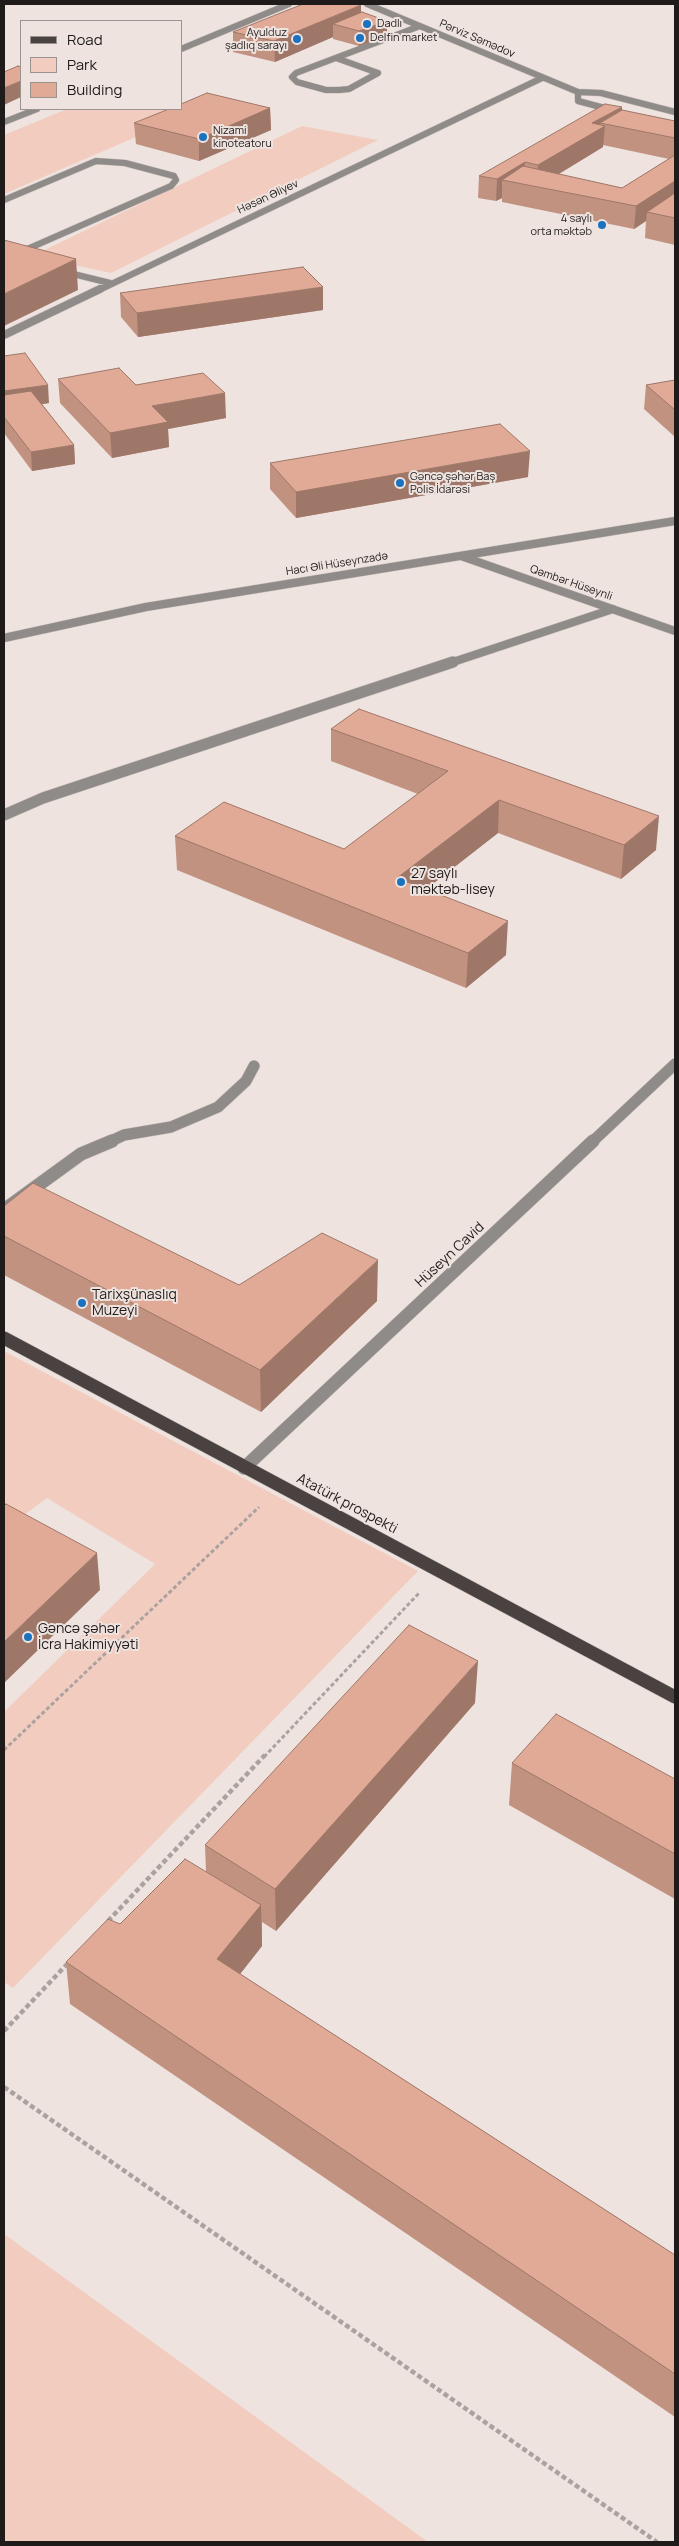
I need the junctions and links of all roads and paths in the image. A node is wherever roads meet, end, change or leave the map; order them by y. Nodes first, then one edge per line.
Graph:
1 (289, 4) edge
2 (367, 4) edge
3 (420, 26) junction
4 (182, 49) edge
5 (336, 58) junction
6 (542, 78) junction
7 (578, 92) junction
8 (34, 110) edge
9 (675, 112) edge
10 (627, 114) edge
11 (4, 122) edge
12 (4, 200) edge
13 (17, 260) edge
14 (54, 269) edge
15 (110, 283) junction
16 (4, 335) edge
17 (675, 521) edge
18 (459, 556) junction
19 (613, 609) junction
20 (675, 631) edge
21 (4, 638) edge
22 (4, 815) edge
23 (675, 1064) edge
24 (254, 1066) dead end
25 (4, 1210) edge
26 (4, 1338) edge
27 (244, 1468) junction
28 (280, 1487) junction
29 (439, 1572) junction
30 (675, 1697) edge
31 (4, 1750) edge
32 (106, 1923) edge
33 (72, 1959) edge
34 (4, 2031) edge
35 (4, 2088) edge
36 (657, 2542) edge

1 - 4 street
2 - 3 street, Pərviz Səmədov
3 - 5 street
3 - 6 street, Pərviz Səmədov
5 - 5 street
6 - 7 street, Pərviz Səmədov
6 - 15 street, Həsən Əliyev
7 - 9 street, Pərviz Səmədov
7 - 10 street, Pərviz Səmədov
8 - 11 street
12 - 13 street
14 - 15 street
15 - 16 street, Həsən Əliyev
17 - 18 street, Hacı Əli Hüseynzadə
18 - 19 street, Qəmbər Hüseynli
18 - 21 street, Hacı Əli Hüseynzadə
19 - 20 street, Qəmbər Hüseynli
19 - 22 street
23 - 27 street, Hüseyn Cavid
24 - 25 street
26 - 27 main road, Atatürk prospekti
27 - 28 main road, Atatürk prospekti
28 - 29 main road, Atatürk prospekti
28 - 31 path
29 - 30 main road, Atatürk prospekti
29 - 32 path
33 - 34 path
35 - 36 path

